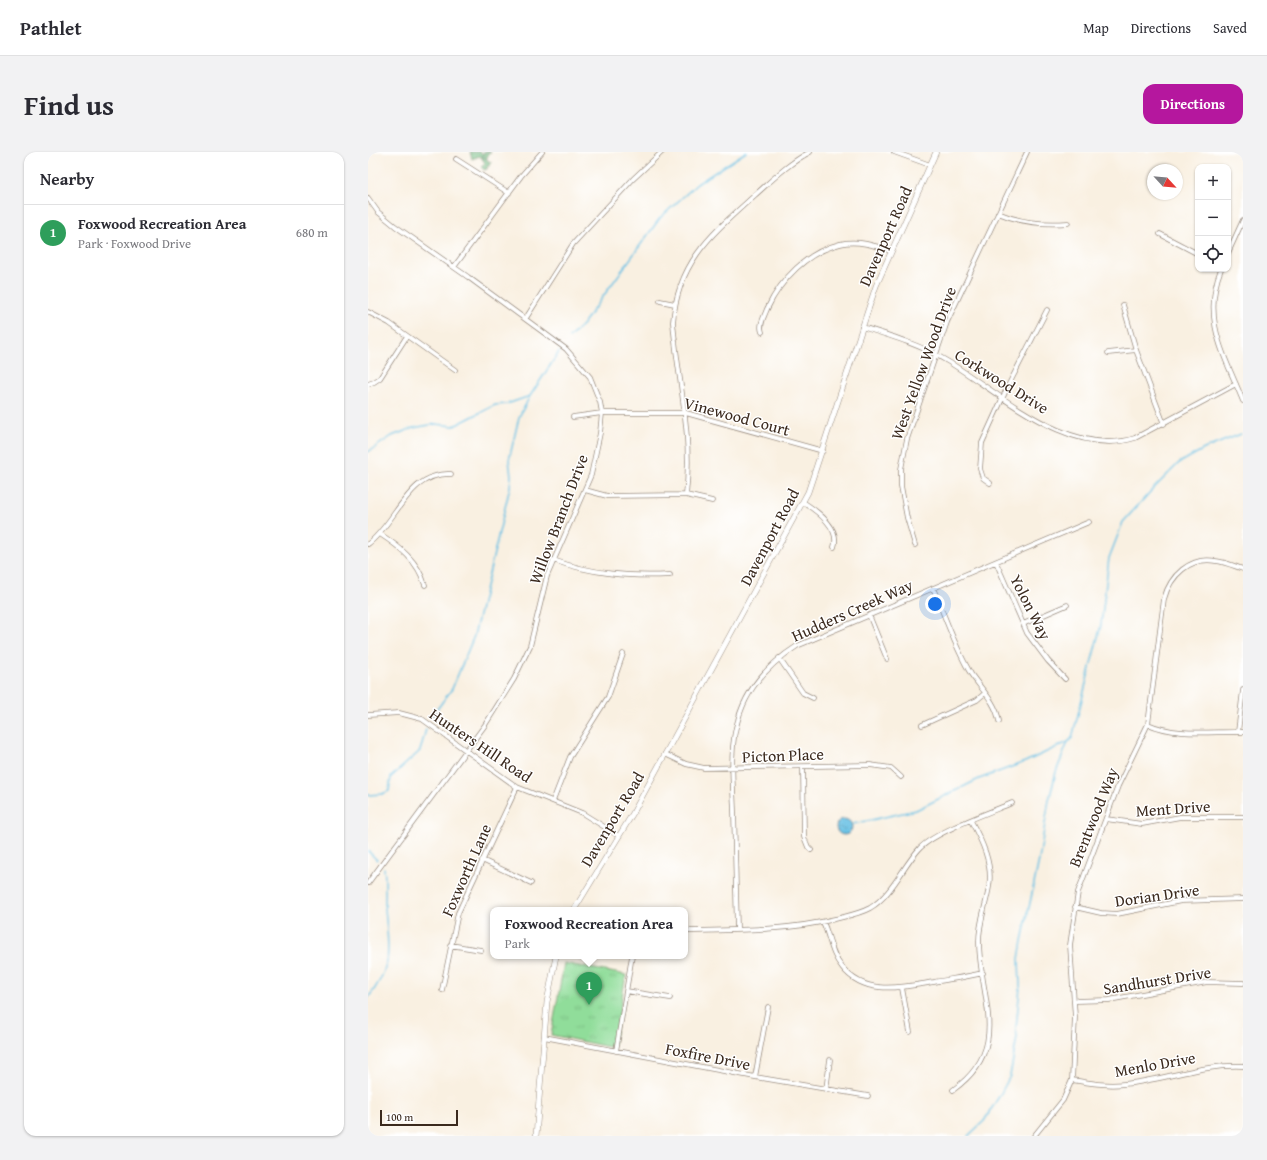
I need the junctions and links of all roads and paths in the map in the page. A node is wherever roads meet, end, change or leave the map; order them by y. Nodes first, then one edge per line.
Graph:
1 (542, 152) edge
2 (662, 152) edge
3 (810, 152) edge
4 (894, 152) edge
5 (936, 152) edge
6 (1027, 152) edge
7 (456, 159) dead end
8 (930, 165) junction
9 (509, 193) junction
10 (368, 198) edge
11 (998, 213) junction
12 (1243, 220) edge
13 (1068, 223) dead end
14 (1160, 234) dead end
15 (1231, 246) edge
16 (891, 251) junction
17 (1195, 252) edge
18 (454, 267) junction
19 (1220, 272) edge
20 (660, 301) dead end
21 (675, 304) junction
22 (1123, 305) dead end
23 (1047, 310) dead end
24 (368, 312) edge
25 (526, 318) junction
26 (862, 326) junction
27 (762, 332) dead end
28 (407, 336) junction
29 (1136, 350) junction
30 (1108, 353) dead end
31 (935, 354) junction
32 (455, 370) dead end
33 (368, 384) edge
34 (1236, 384) junction
35 (1002, 398) junction
36 (1243, 401) edge
37 (602, 413) junction
38 (686, 413) junction
39 (573, 417) dead end
40 (1164, 424) junction
41 (823, 452) junction
42 (451, 474) dead end
43 (990, 483) dead end
44 (585, 490) junction
45 (686, 495) junction
46 (712, 501) dead end
47 (803, 502) junction
48 (1089, 522) dead end
49 (380, 534) junction
50 (368, 544) edge
51 (916, 545) dead end
52 (834, 547) dead end
53 (553, 560) junction
54 (996, 562) junction
55 (1243, 569) edge
56 (670, 575) dead end
57 (425, 585) dead end
58 (934, 588) junction
59 (1067, 605) dead end
60 (869, 615) junction
61 (1023, 624) junction
62 (623, 654) dead end
63 (779, 658) junction
64 (888, 659) dead end
65 (1065, 679) dead end
66 (1243, 690) edge
67 (985, 693) junction
68 (813, 698) dead end
69 (368, 715) edge
70 (1000, 721) dead end
71 (1148, 724) junction
72 (922, 725) dead end
73 (1241, 732) edge
74 (466, 751) junction
75 (665, 754) junction
76 (803, 767) junction
77 (733, 768) junction
78 (901, 777) dead end
79 (517, 787) junction
80 (553, 801) junction
81 (1012, 802) dead end
82 (1243, 817) edge
83 (1106, 819) junction
84 (971, 821) junction
85 (619, 836) junction
86 (811, 850) dead end
87 (482, 860) junction
88 (368, 883) edge
89 (531, 883) dead end
90 (1243, 899) edge
91 (576, 907) edge
92 (1075, 907) junction
93 (823, 922) junction
94 (737, 929) junction
95 (688, 931) edge
96 (450, 945) junction
97 (482, 950) dead end
98 (555, 959) edge
99 (631, 959) edge
100 (983, 973) junction
101 (1243, 983) edge
102 (902, 988) junction
103 (442, 990) dead end
104 (626, 991) junction
105 (670, 998) dead end
106 (1075, 1001) junction
107 (768, 1007) dead end
108 (910, 1032) dead end
109 (544, 1037) junction
110 (616, 1051) junction
111 (830, 1060) dead end
112 (1243, 1066) edge
113 (755, 1077) junction
114 (1072, 1080) junction
115 (826, 1090) junction
116 (953, 1090) dead end
117 (868, 1096) dead end
118 (536, 1136) edge
119 (1034, 1136) edge

1 - 9 street
2 - 25 street
3 - 21 street
4 - 8 street
5 - 8 street, Davenport Road
6 - 11 street, West Yellow Wood Drive
7 - 9 street
8 - 16 street, Davenport Road
9 - 18 street
10 - 18 street, Willow Branch Drive
11 - 13 street
11 - 31 street, West Yellow Wood Drive
12 - 15 street
14 - 17 street
16 - 26 street, Davenport Road
16 - 27 street
18 - 25 street, Willow Branch Drive
19 - 34 street
20 - 21 street
21 - 38 street
22 - 29 street
23 - 35 street
24 - 28 street
25 - 37 street, Willow Branch Drive
26 - 31 street, Corkwood Drive
26 - 41 street, Davenport Road
28 - 32 street
28 - 33 street
29 - 30 street
29 - 40 street
31 - 35 street, Corkwood Drive
31 - 51 street, West Yellow Wood Drive
34 - 36 street
34 - 40 street, Corkwood Drive
35 - 40 street, Corkwood Drive
35 - 43 street
37 - 38 street, Vinewood Court
37 - 39 street, Vinewood Court
37 - 44 street, Willow Branch Drive
38 - 41 street, Vinewood Court
38 - 45 street
41 - 47 street, Davenport Road
42 - 49 street
44 - 45 street
44 - 53 street, Willow Branch Drive
45 - 46 street
47 - 52 street
47 - 75 street, Davenport Road
48 - 54 street, Hudders Creek Way
49 - 50 street
49 - 57 street
53 - 56 street
53 - 74 street, Willow Branch Drive
54 - 58 street, Hudders Creek Way
54 - 61 street, Yolon Way
55 - 71 street, Brentwood Way
58 - 60 street, Hudders Creek Way
58 - 67 street
59 - 61 street
60 - 63 street, Hudders Creek Way
60 - 64 street
61 - 65 street, Yolon Way
62 - 80 street
63 - 68 street
63 - 77 street, Hudders Creek Way
66 - 73 street
67 - 70 street
67 - 72 street
69 - 74 street, Hunters Hill Road
71 - 73 street
71 - 83 street, Brentwood Way
74 - 79 street, Hunters Hill Road
74 - 88 street, Willow Branch Drive
75 - 77 street, Picton Place
75 - 85 street, Davenport Road
76 - 77 street, Picton Place
76 - 78 street, Picton Place
76 - 86 street
77 - 94 street, Hudders Creek Way
79 - 80 street, Hunters Hill Road
79 - 87 street, Foxworth Lane
80 - 85 street, Hunters Hill Road
81 - 84 street
82 - 83 street, Ment Drive
83 - 92 street, Brentwood Way
84 - 93 street
84 - 100 street
85 - 91 street, Davenport Road
87 - 89 street
87 - 96 street, Foxworth Lane
90 - 92 street, Dorian Drive
92 - 106 street, Brentwood Way
93 - 94 street
93 - 102 street
94 - 95 street
96 - 97 street
96 - 103 street, Foxworth Lane
98 - 109 street
99 - 104 street
100 - 102 street
100 - 116 street
101 - 106 street, Sandhurst Drive
102 - 108 street
104 - 105 street
104 - 110 street
106 - 114 street, Brentwood Way
107 - 113 street
109 - 110 street, Foxfire Drive
109 - 118 street
110 - 113 street, Foxfire Drive
111 - 115 street
112 - 114 street, Menlo Drive
113 - 115 street, Foxfire Drive
114 - 119 street, Brentwood Way
115 - 117 street, Foxfire Drive

